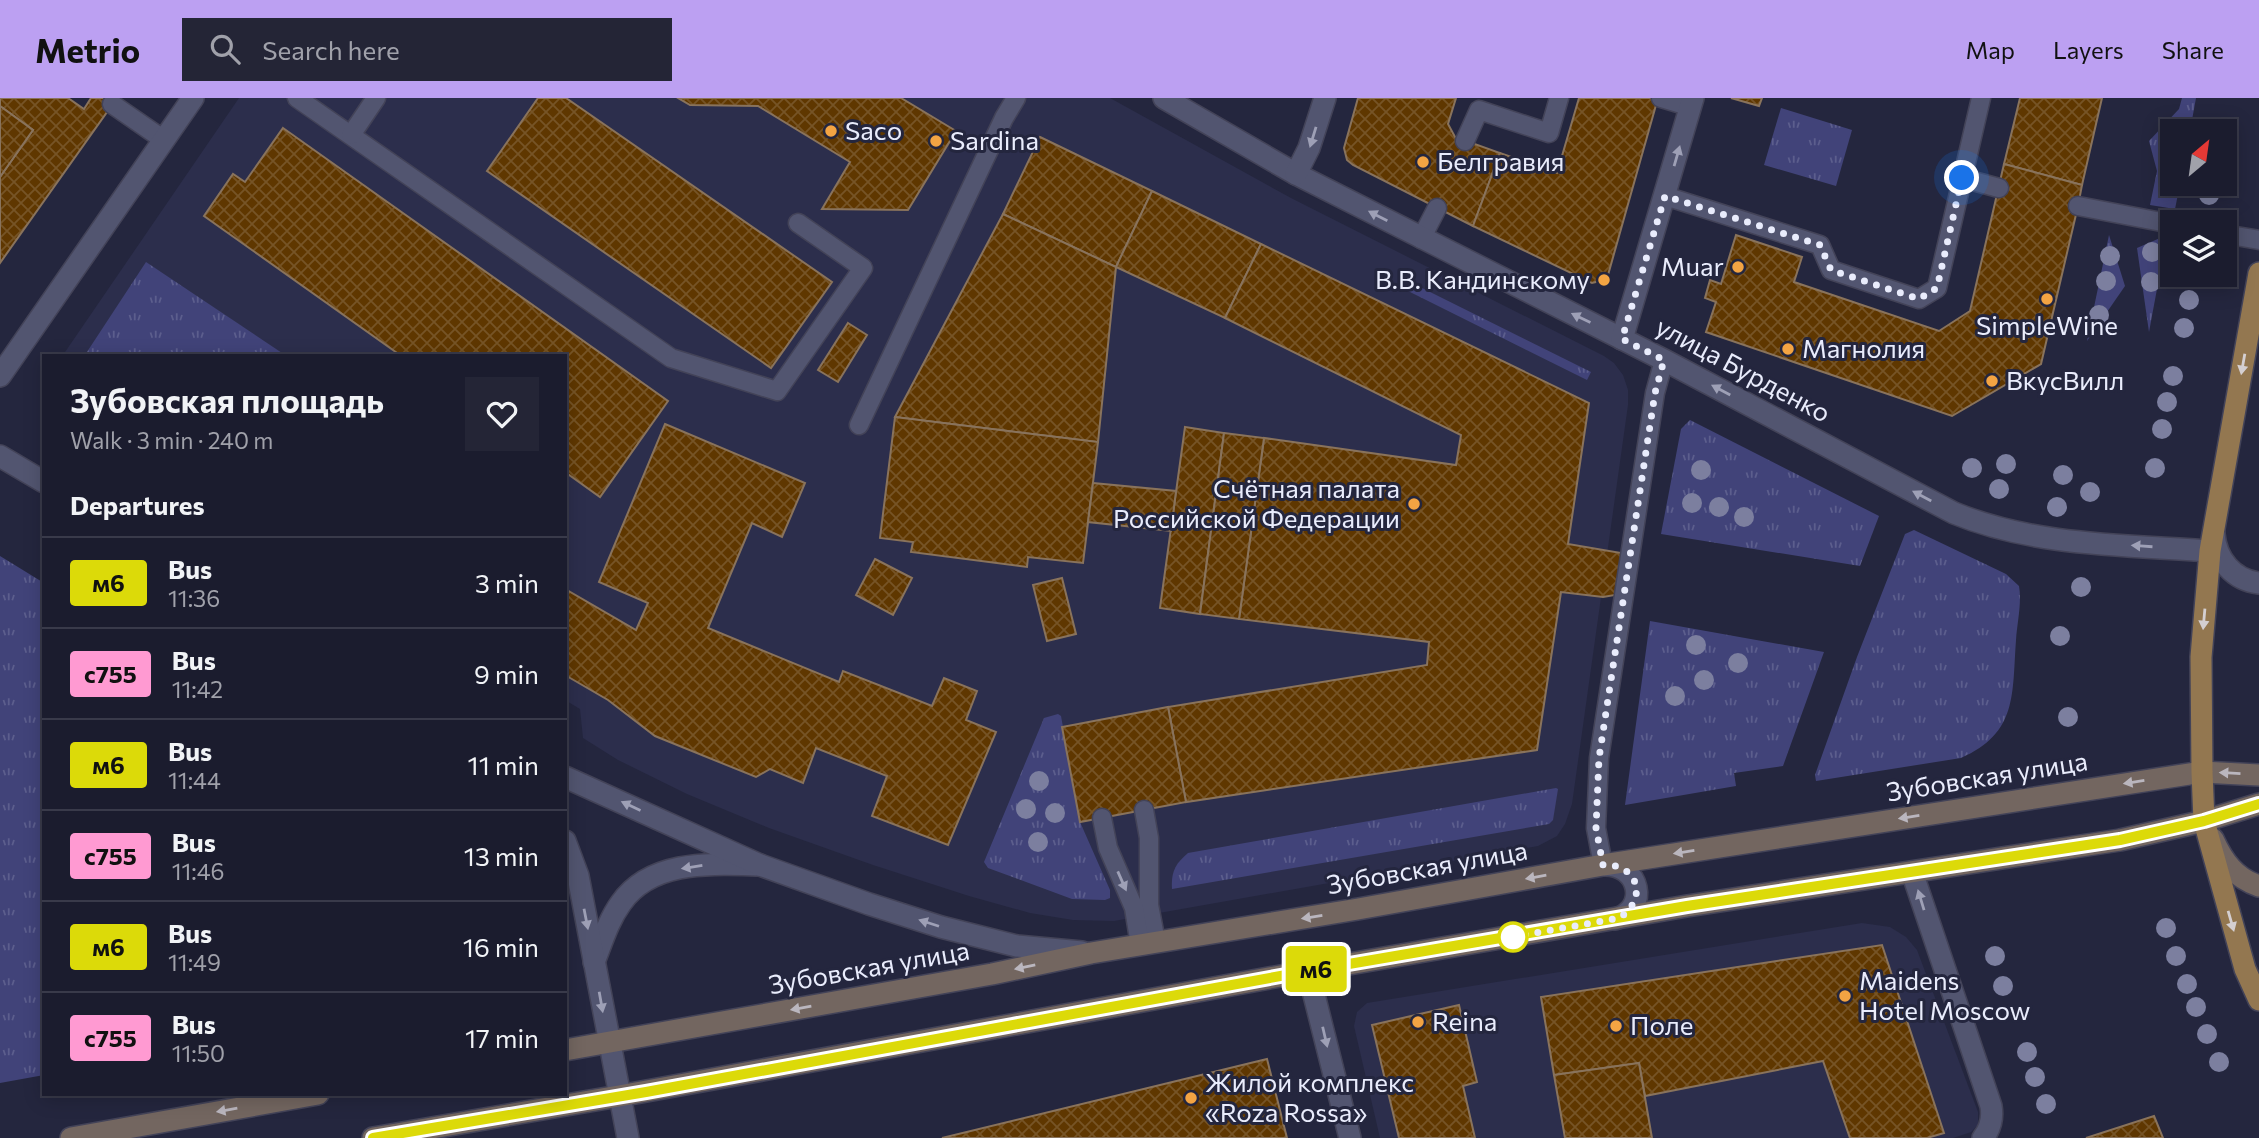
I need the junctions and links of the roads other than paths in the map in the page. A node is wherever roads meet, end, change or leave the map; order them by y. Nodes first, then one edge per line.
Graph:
1 (193, 98) edge
2 (297, 98) edge
3 (376, 98) edge
4 (1016, 98) edge
5 (1164, 98) edge
6 (1325, 98) edge
7 (1559, 98) edge
8 (1661, 98) edge
9 (1981, 98) edge
10 (1692, 102) edge
11 (112, 104) dead end
12 (351, 135) junction
13 (164, 140) junction
14 (1465, 141) dead end
15 (1296, 174) junction
16 (1962, 178) junction
17 (1999, 188) dead end
18 (1665, 196) junction
19 (2078, 206) dead end
20 (1437, 208) dead end
21 (2160, 222) edge
22 (798, 223) dead end
23 (2237, 236) edge
24 (1422, 239) junction
25 (2259, 240) edge
26 (2259, 273) edge
27 (1622, 339) junction
28 (1664, 360) junction
29 (0, 376) edge
30 (859, 425) dead end
31 (0, 456) edge
32 (42, 481) edge
33 (2214, 525) junction
34 (2210, 551) junction
35 (2259, 583) edge
36 (2202, 772) junction
37 (2259, 775) edge
38 (567, 778) edge
39 (2259, 804) edge
40 (1144, 810) dead end
41 (1102, 818) dead end
42 (2204, 821) junction
43 (567, 846) edge
44 (760, 865) junction
45 (1603, 865) junction
46 (1912, 872) junction
47 (2259, 886) edge
48 (1615, 919) junction
49 (1148, 944) junction
50 (1091, 953) junction
51 (594, 962) junction
52 (1308, 971) junction
53 (2259, 1000) edge
54 (608, 1042) junction
55 (567, 1050) edge
56 (307, 1096) edge
57 (619, 1096) junction
58 (71, 1138) edge
59 (373, 1138) edge
60 (628, 1138) edge
61 (1350, 1138) edge
62 (1983, 1138) edge

1 - 13 street
2 - 12 lane
3 - 12 lane
4 - 30 lane
5 - 15 street, улица Бурденко
6 -> 15 street
7 - 14 lane
8 - 10 lane
9 - 16 lane
18 -> 10 street
11 - 13 lane
12 - 22 lane
13 - 29 street
24 -> 15 street, улица Бурденко
16 - 17 lane
16 - 18 lane
18 - 27 street
19 - 21 lane
20 - 24 lane
23 - 25 lane
27 -> 24 street, улица Бурденко
26 -> 33 main road
27 - 28 street, улица Бурденко
34 -> 28 street, улица Бурденко
28 - 45 lane
31 - 32 street
33 - 34 main road
33 - 35 street
34 -> 36 main road
37 -> 36 main road, Зубовская улица
36 - 42 main road
36 -> 45 main road, Зубовская улица
44 -> 38 street
39 - 42 main road
40 - 49 lane
41 -> 49 lane
42 - 46 main road
42 - 47 main road
42 -> 53 main road
43 -> 51 street
50 -> 44 street
44 -> 51 street
45 - 48 street
45 -> 49 main road, Зубовская улица
46 - 48 main road
62 -> 46 street
48 - 52 main road
49 - 50 main road, Зубовская улица
50 -> 54 main road, Зубовская улица
51 -> 54 street
52 - 57 main road
52 -> 61 street
54 - 55 main road, Зубовская улица
54 - 57 street
56 -> 58 main road
57 - 59 main road
57 - 60 street

